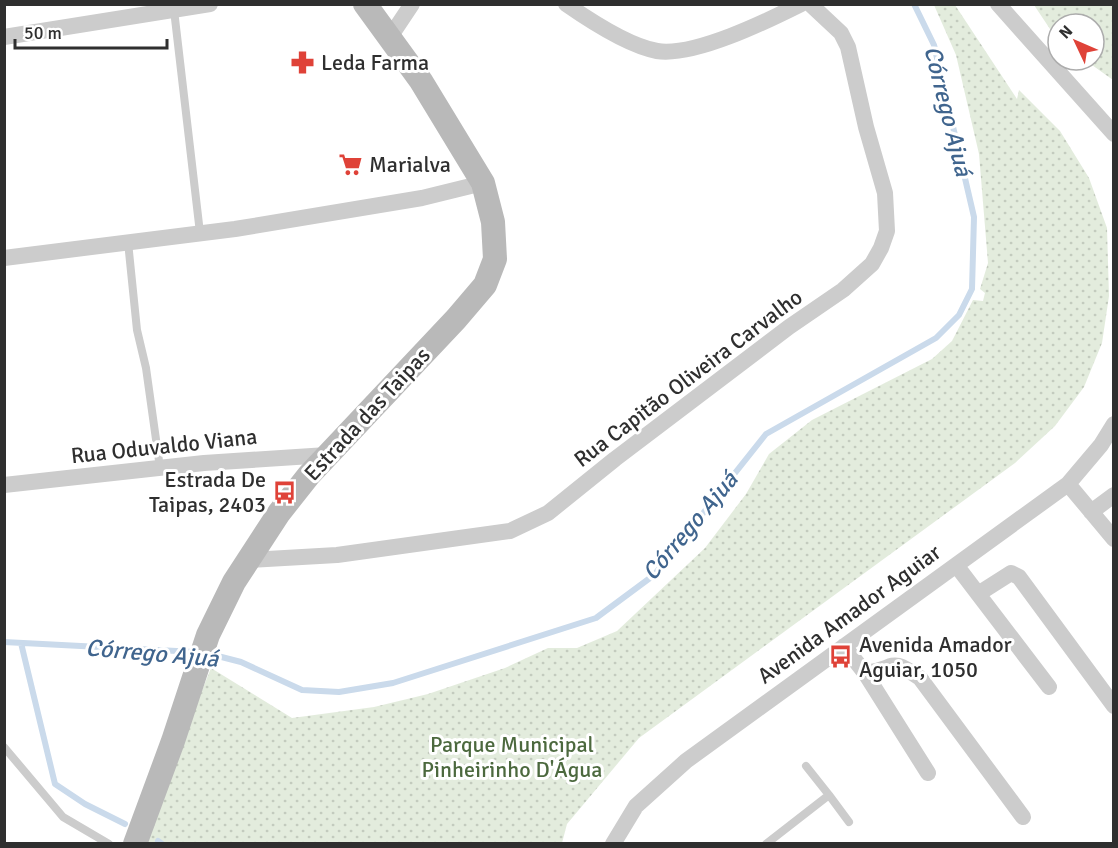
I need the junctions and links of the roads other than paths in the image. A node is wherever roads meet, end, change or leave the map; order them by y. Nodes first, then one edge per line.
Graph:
1 (210, 4) edge
2 (365, 4) edge
3 (412, 4) edge
4 (566, 4) edge
5 (801, 4) edge
6 (810, 4) edge
7 (998, 4) edge
8 (174, 10) junction
9 (4, 37) edge
10 (390, 37) junction
11 (1112, 131) edge
12 (483, 183) junction
13 (200, 233) junction
14 (128, 242) junction
15 (4, 258) edge
16 (1113, 424) edge
17 (327, 455) junction
18 (160, 468) junction
19 (1068, 484) junction
20 (4, 485) edge
21 (1113, 495) edge
22 (1091, 512) junction
23 (1113, 539) edge
24 (248, 560) junction
25 (956, 565) junction
26 (978, 594) junction
27 (844, 646) junction
28 (865, 673) junction
29 (1049, 687) dead end
30 (1113, 706) edge
31 (4, 747) edge
32 (806, 766) dead end
33 (928, 773) dead end
34 (829, 795) junction
35 (1023, 817) dead end
36 (849, 822) dead end
37 (109, 843) edge
38 (135, 843) edge
39 (613, 843) edge
40 (765, 843) edge

1 - 8 street
2 - 10 main road, Estrada das Taipas
3 - 10 street
4 - 5 street
6 - 24 street, Rua Capitão Oliveira Carvalho
7 - 11 street
8 - 9 street
8 - 13 lane
10 - 12 main road, Estrada das Taipas
12 - 13 street
12 - 17 main road, Estrada das Taipas
13 - 14 street
14 - 15 street
14 - 18 lane
16 - 19 street, Avenida Amador Aguiar
17 - 18 street, Rua Oduvaldo Viana
17 - 24 main road, Estrada das Taipas
18 - 20 street, Rua Oduvaldo Viana
19 - 22 street
19 - 25 street, Avenida Amador Aguiar
21 - 22 street
22 - 23 street
24 - 38 main road, Estrada das Taipas
25 - 26 street
25 - 27 street, Avenida Amador Aguiar
26 - 29 street
26 - 30 street
27 - 28 street
27 - 39 street, Avenida Amador Aguiar
28 - 33 street
28 - 35 street
31 - 37 lane
32 - 34 lane
34 - 36 lane
34 - 40 lane

